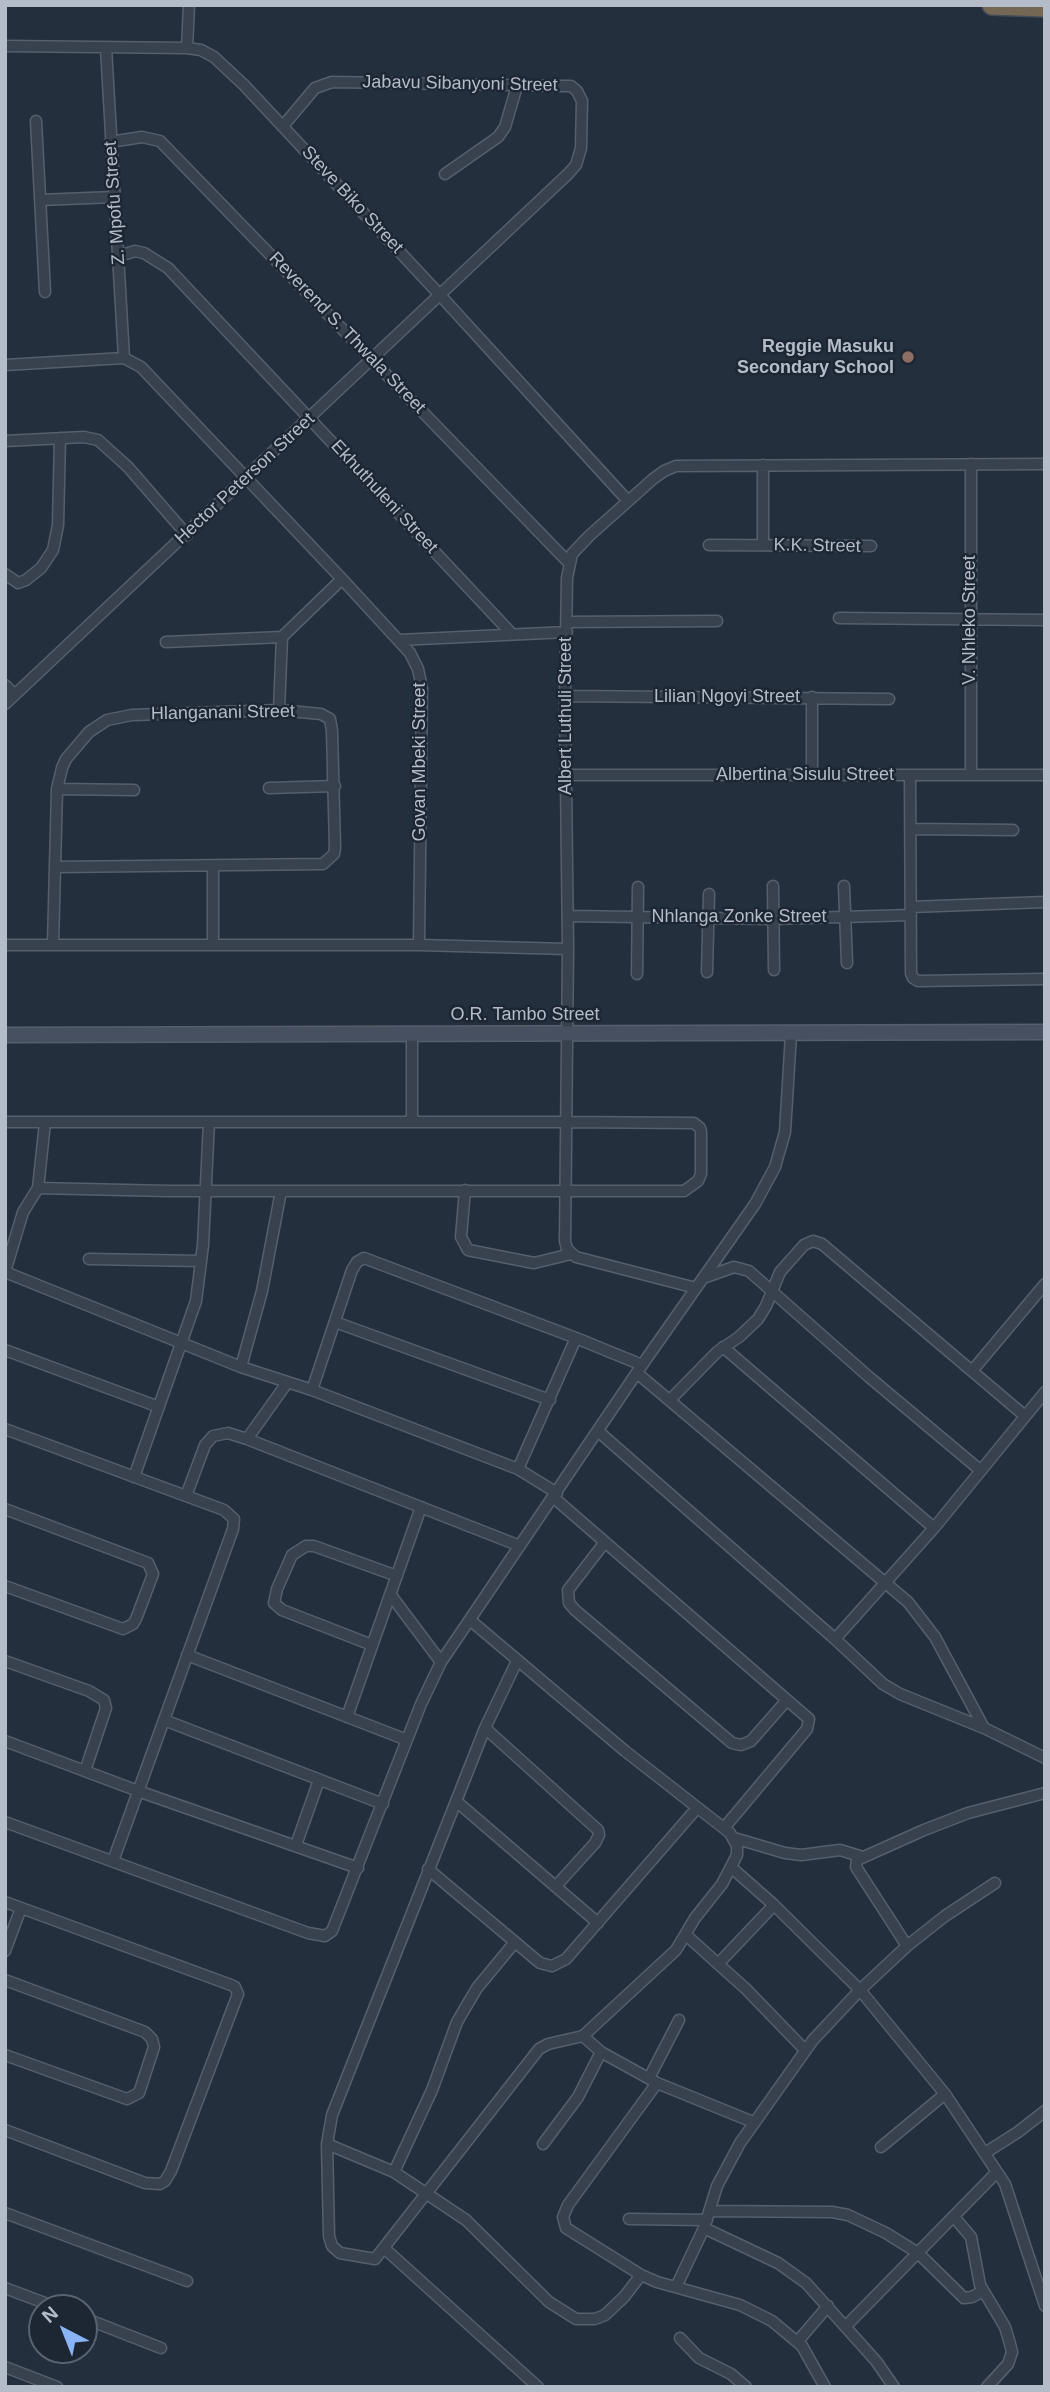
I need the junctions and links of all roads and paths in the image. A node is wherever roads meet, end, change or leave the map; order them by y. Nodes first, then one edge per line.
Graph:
1 (189, 5) edge
2 (992, 5) edge
3 (1045, 7) edge
4 (5, 46) edge
5 (106, 48) junction
6 (187, 48) junction
7 (517, 86) junction
8 (36, 121) dead end
9 (283, 126) junction
10 (110, 142) junction
11 (445, 174) dead end
12 (114, 197) junction
13 (40, 200) junction
14 (484, 252) joint
15 (119, 256) junction
16 (45, 292) dead end
17 (439, 294) junction
18 (124, 358) junction
19 (372, 358) junction
20 (5, 365) edge
21 (310, 419) junction
22 (60, 438) junction
23 (5, 441) edge
24 (971, 464) junction
25 (1045, 464) edge
26 (763, 465) junction
27 (247, 479) junction
28 (628, 502) junction
29 (187, 535) junction
30 (709, 545) dead end
31 (763, 545) junction
32 (871, 546) dead end
33 (569, 563) junction
34 (5, 574) edge
35 (342, 579) junction
36 (839, 618) dead end
37 (971, 620) junction
38 (1045, 620) edge
39 (717, 621) dead end
40 (567, 627) junction
41 (512, 634) junction
42 (282, 636) junction
43 (399, 640) junction
44 (166, 642) dead end
45 (5, 685) edge
46 (15, 695) junction
47 (565, 696) junction
48 (813, 697) junction
49 (889, 699) dead end
50 (5, 704) edge
51 (279, 710) junction
52 (565, 775) junction
53 (812, 775) junction
54 (911, 775) junction
55 (971, 775) junction
56 (1045, 775) edge
57 (335, 786) junction
58 (269, 788) dead end
59 (57, 789) junction
60 (134, 790) dead end
61 (911, 829) junction
62 (1013, 830) dead end
63 (55, 867) junction
64 (213, 867) junction
65 (773, 886) dead end
66 (844, 886) dead end
67 (639, 887) dead end
68 (709, 894) dead end
69 (1045, 902) edge
70 (911, 911) junction
71 (568, 916) junction
72 (845, 916) junction
73 (637, 918) junction
74 (709, 918) junction
75 (774, 919) junction
76 (53, 944) junction
77 (213, 944) junction
78 (5, 945) edge
79 (419, 945) junction
80 (568, 949) junction
81 (847, 963) dead end
82 (774, 970) dead end
83 (708, 972) dead end
84 (637, 974) dead end
85 (1045, 979) edge
86 (1045, 1032) edge
87 (412, 1034) junction
88 (568, 1034) junction
89 (791, 1034) junction
90 (5, 1035) edge
91 (412, 1121) junction
92 (5, 1122) edge
93 (209, 1122) junction
94 (565, 1122) junction
95 (45, 1123) junction
96 (38, 1188) junction
97 (464, 1190) junction
98 (564, 1190) junction
99 (206, 1191) junction
100 (281, 1191) junction
101 (571, 1254) junction
102 (89, 1259) dead end
103 (201, 1261) junction
104 (5, 1272) edge
105 (699, 1283) junction
106 (1045, 1284) edge
107 (772, 1292) junction
108 (335, 1322) junction
109 (576, 1338) junction
110 (182, 1343) junction
111 (723, 1347) junction
112 (5, 1350) edge
113 (241, 1367) junction
114 (639, 1369) junction
115 (972, 1371) junction
116 (287, 1383) junction
117 (312, 1390) junction
118 (1045, 1392) edge
119 (670, 1400) junction
120 (550, 1401) junction
121 (159, 1407) junction
122 (1025, 1416) junction
123 (5, 1429) edge
124 (599, 1432) junction
125 (247, 1439) junction
126 (518, 1469) junction
127 (980, 1470) junction
128 (134, 1477) junction
129 (555, 1495) junction
130 (187, 1496) junction
131 (421, 1507) junction
132 (5, 1509) edge
133 (934, 1528) junction
134 (605, 1542) junction
135 (520, 1546) junction
136 (397, 1576) junction
137 (886, 1582) junction
138 (5, 1586) edge
139 (390, 1594) junction
140 (470, 1620) junction
141 (835, 1639) junction
142 (372, 1645) junction
143 (187, 1655) junction
144 (5, 1661) edge
145 (517, 1661) junction
146 (441, 1662) junction
147 (787, 1700) junction
148 (347, 1717) junction
149 (164, 1720) junction
150 (485, 1728) junction
151 (984, 1728) junction
152 (407, 1740) junction
153 (5, 1741) edge
154 (1045, 1758) edge
155 (85, 1771) junction
156 (319, 1780) junction
157 (138, 1791) junction
158 (1045, 1793) edge
159 (456, 1801) junction
160 (383, 1804) junction
161 (697, 1808) junction
162 (5, 1822) edge
163 (724, 1828) junction
164 (734, 1838) junction
165 (296, 1845) junction
166 (863, 1857) junction
167 (113, 1861) junction
168 (732, 1867) junction
169 (358, 1868) junction
170 (429, 1869) junction
171 (995, 1883) dead end
172 (556, 1886) junction
173 (5, 1902) edge
174 (774, 1905) junction
175 (21, 1908) junction
176 (598, 1923) junction
177 (686, 1935) junction
178 (515, 1941) junction
179 (907, 1946) junction
180 (5, 1951) edge
181 (718, 1964) junction
182 (5, 1980) edge
183 (860, 1990) junction
184 (679, 2020) dead end
185 (583, 2036) junction
186 (805, 2050) junction
187 (601, 2052) junction
188 (5, 2055) edge
189 (653, 2080) junction
190 (945, 2094) junction
191 (1045, 2111) edge
192 (753, 2122) junction
193 (5, 2130) edge
194 (327, 2144) junction
195 (543, 2144) dead end
196 (881, 2147) dead end
197 (985, 2153) junction
198 (394, 2172) junction
199 (997, 2172) junction
200 (427, 2192) junction
201 (5, 2213) edge
202 (954, 2217) junction
203 (629, 2219) dead end
204 (707, 2219) junction
205 (384, 2248) junction
206 (918, 2253) junction
207 (641, 2275) junction
208 (187, 2281) dead end
209 (676, 2287) junction
210 (5, 2288) edge
211 (983, 2291) junction
212 (28, 2297) edge
213 (828, 2306) junction
214 (1045, 2306) edge
215 (98, 2323) edge
216 (846, 2326) junction
217 (680, 2338) dead end
218 (798, 2341) junction
219 (161, 2347) dead end
220 (5, 2367) edge
221 (57, 2387) edge
222 (538, 2387) edge
223 (746, 2387) edge
224 (825, 2387) edge
225 (894, 2387) edge
226 (987, 2387) edge

1 - 6 street
2 - 3 highway
4 - 5 street, Steve Biko Street
5 - 6 street, Steve Biko Street
5 - 10 street, Z. Mpofu Street
6 - 9 street, Steve Biko Street
7 - 9 street, Jabavu Sibanyoni Street
7 - 11 street
7 - 14 street, Jabavu Sibanyoni Street
8 - 13 street
9 - 17 street, Steve Biko Street
10 - 12 street, Z. Mpofu Street
10 - 19 street, Reverend S. Thwala Street
12 - 13 street
12 - 15 street, Z. Mpofu Street
13 - 16 street
14 - 17 street, Hector Peterson Street
15 - 18 street, Z. Mpofu Street
15 - 21 street, Ekhuthuleni Street
17 - 19 street, Hector Peterson Street
17 - 28 street, Steve Biko Street
18 - 20 street
18 - 27 street, Govan Mbeki Street
19 - 21 street, Hector Peterson Street
19 - 33 street, Reverend S. Thwala Street
21 - 27 street, Hector Peterson Street
21 - 41 street, Ekhuthuleni Street
22 - 23 street
22 - 29 street
22 - 34 street
24 - 25 street
24 - 26 street
24 - 37 street, V. Nhleko Street
26 - 28 street
26 - 31 street, K.K. Street
27 - 29 street, Hector Peterson Street
27 - 35 street, Govan Mbeki Street
28 - 33 street
29 - 46 street, Hector Peterson Street
30 - 31 street, K.K. Street
31 - 32 street, K.K. Street
33 - 40 street, Albert Luthuli Street
35 - 42 street
35 - 43 street, Govan Mbeki Street
36 - 37 street
37 - 38 street
37 - 55 street, V. Nhleko Street
39 - 40 street
40 - 41 street
40 - 47 street, Albert Luthuli Street
41 - 43 street
42 - 44 street
42 - 51 street
43 - 79 street, Govan Mbeki Street
45 - 46 street
46 - 50 street, Hector Peterson Street
47 - 48 street, Lilian Ngoyi Street
47 - 52 street, Albert Luthuli Street
48 - 49 street, Lilian Ngoyi Street
48 - 53 street
51 - 57 street, Hlanganani Street
51 - 59 street, Hlanganani Street
52 - 53 street, Albertina Sisulu Street
52 - 71 street, Albert Luthuli Street
53 - 54 street, Albertina Sisulu Street
54 - 55 street, Albertina Sisulu Street
54 - 61 street
55 - 56 street, Albertina Sisulu Street
57 - 58 street
57 - 64 street, Hlanganani Street
59 - 60 street
59 - 63 street, Hlanganani Street
61 - 62 street
61 - 70 street
63 - 64 street, Hlanganani Street
63 - 76 street, Hlanganani Street
64 - 77 street
65 - 75 street
66 - 72 street
67 - 73 street
68 - 74 street
69 - 70 street, Nhlanga Zonke Street
70 - 72 street, Nhlanga Zonke Street
70 - 85 street
71 - 73 street, Nhlanga Zonke Street
71 - 80 street, Albert Luthuli Street
72 - 75 street, Nhlanga Zonke Street
72 - 81 street
73 - 74 street, Nhlanga Zonke Street
73 - 84 street
74 - 75 street, Nhlanga Zonke Street
74 - 83 street
75 - 82 street
76 - 77 street
76 - 78 street
77 - 79 street
79 - 80 street
80 - 88 street, Albert Luthuli Street
86 - 89 street, O.R. Tambo Street
87 - 88 street, O.R. Tambo Street
87 - 90 street, O.R. Tambo Street
87 - 91 street
88 - 89 street, O.R. Tambo Street
88 - 94 street, Albert Luthuli Street
89 - 105 street
91 - 93 street
91 - 94 street
92 - 95 street
93 - 95 street
93 - 99 street
94 - 98 street, Albert Luthuli Street
94 - 98 street
95 - 96 street
96 - 99 street
96 - 104 street
97 - 98 street
97 - 100 street
97 - 101 street
98 - 101 street, Albert Luthuli Street
99 - 100 street
99 - 103 street
100 - 113 street
101 - 105 street
102 - 103 street
103 - 110 street
104 - 110 street
105 - 107 street
105 - 114 street
106 - 115 street
107 - 111 street
107 - 115 street
107 - 127 street
108 - 109 street
108 - 117 street
108 - 120 street
109 - 114 street
109 - 120 street
110 - 113 street
110 - 121 street
111 - 119 street
111 - 133 street
112 - 121 street
113 - 116 street
114 - 119 street
114 - 124 street
115 - 122 street
116 - 117 street
116 - 125 street
117 - 126 street
118 - 122 street
119 - 137 street
120 - 126 street
121 - 128 street
122 - 127 street
123 - 128 street
124 - 129 street
124 - 141 street
125 - 130 street
125 - 131 street
126 - 129 street
127 - 133 street
128 - 130 street
129 - 134 street
129 - 135 street
130 - 143 street
131 - 135 street
131 - 136 street
132 - 138 street
133 - 137 street
134 - 147 street
134 - 147 street
135 - 140 street
136 - 139 street
136 - 142 street
137 - 141 street
137 - 151 street
139 - 142 street
139 - 146 street
140 - 145 street
140 - 146 street
141 - 151 street
142 - 148 street
143 - 148 street
143 - 149 street
144 - 155 street
145 - 150 street
145 - 161 street
146 - 152 street
147 - 163 street
148 - 152 street
149 - 156 street
149 - 157 street
150 - 159 street
150 - 172 street
151 - 154 street
152 - 160 street
153 - 155 street
155 - 157 street
156 - 160 street
156 - 165 street
157 - 165 street
157 - 167 street
158 - 166 street
159 - 170 street
159 - 172 street
160 - 169 street
161 - 163 street
161 - 176 street
162 - 167 street
163 - 164 street
164 - 166 street
164 - 168 street
165 - 169 street
166 - 179 street
167 - 169 street
168 - 174 street
168 - 177 street
170 - 178 street
170 - 194 street
171 - 179 street
172 - 176 street
173 - 175 street
174 - 181 street
174 - 183 street
175 - 180 street
175 - 193 street
176 - 178 street
177 - 181 street
177 - 185 street
178 - 198 street
179 - 183 street
181 - 186 street
182 - 188 street
183 - 186 street
183 - 190 street
184 - 189 street
185 - 187 street
185 - 200 street
186 - 192 street
187 - 189 street
187 - 195 street
189 - 192 street
189 - 207 street
190 - 196 street
190 - 197 street
191 - 197 street
192 - 204 street
194 - 198 street
194 - 205 street
197 - 199 street
198 - 200 street
199 - 202 street
199 - 214 street
200 - 205 street
200 - 207 street
201 - 208 street
202 - 206 street
202 - 211 street
203 - 204 street
204 - 206 street
204 - 209 street
204 - 213 street
205 - 222 street
206 - 211 street
206 - 216 street
207 - 209 street
209 - 218 street
210 - 212 street
211 - 226 street
213 - 216 street
213 - 218 street
215 - 219 street
216 - 225 street
217 - 223 street
218 - 224 street
220 - 221 street

